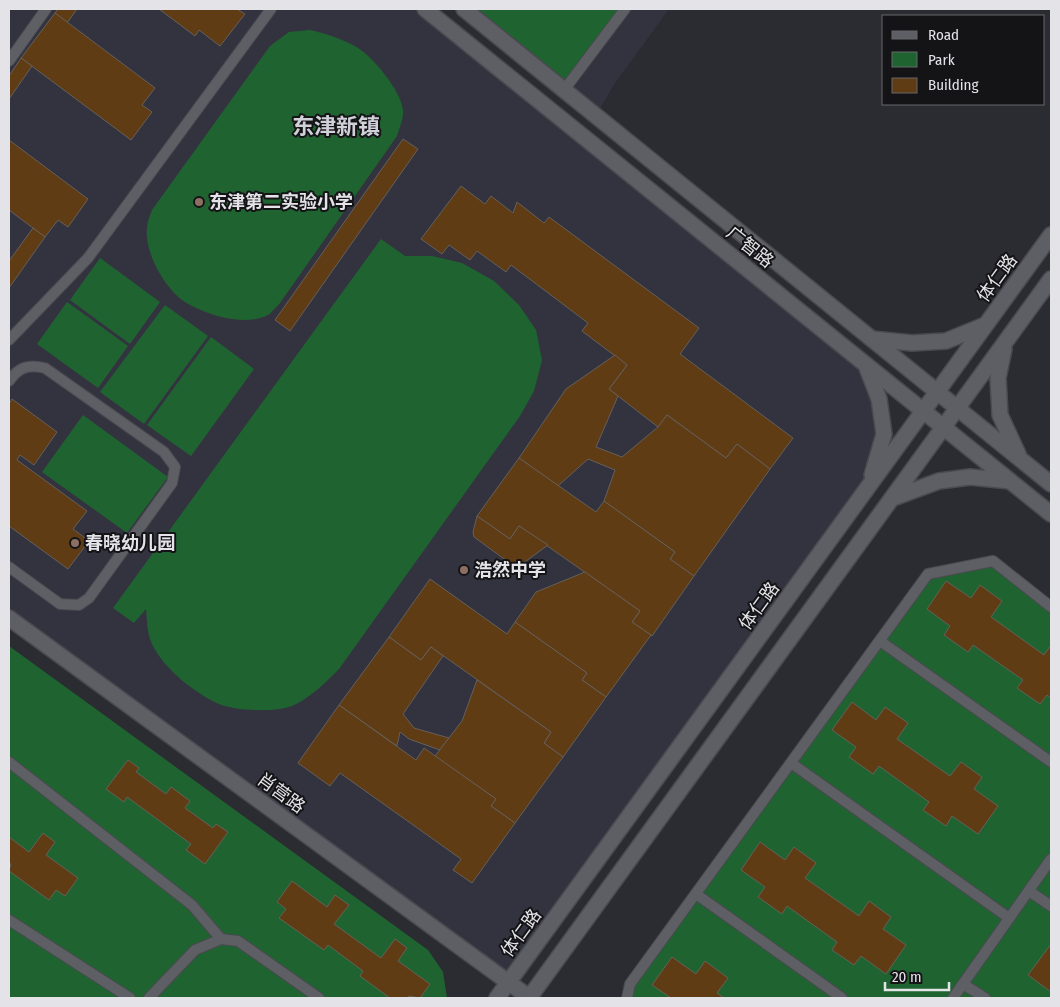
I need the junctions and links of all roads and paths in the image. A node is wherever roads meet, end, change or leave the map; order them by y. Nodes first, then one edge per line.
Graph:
1 (46, 9) edge
2 (271, 9) edge
3 (425, 9) edge
4 (464, 9) edge
5 (625, 9) edge
6 (9, 61) edge
7 (564, 90) junction
8 (1051, 235) edge
9 (1051, 279) edge
10 (986, 324) junction
11 (872, 339) junction
12 (9, 340) edge
13 (1005, 343) junction
14 (865, 364) junction
15 (9, 381) edge
16 (937, 392) junction
17 (958, 408) junction
18 (924, 411) junction
19 (944, 428) junction
20 (1020, 458) junction
21 (1010, 481) junction
22 (1051, 484) edge
23 (870, 486) junction
24 (893, 498) junction
25 (1051, 514) edge
26 (9, 567) edge
27 (1051, 607) edge
28 (9, 618) edge
29 (880, 641) junction
30 (9, 762) edge
31 (1051, 762) edge
32 (791, 763) junction
33 (1051, 859) edge
34 (1029, 891) junction
35 (696, 894) junction
36 (1051, 906) edge
37 (1009, 918) junction
38 (9, 920) edge
39 (220, 939) junction
40 (509, 982) junction
41 (964, 984) junction
42 (130, 998) edge
43 (149, 998) edge
44 (319, 998) edge
45 (497, 998) edge
46 (529, 998) edge
47 (627, 998) edge
48 (842, 998) edge
49 (953, 998) edge
50 (984, 998) edge

1 - 6 lane
2 - 12 lane
3 - 14 street, 广智路
4 - 7 street, 广智路
5 - 7 lane
7 - 11 street, 广智路
8 - 10 street, 体仁路
9 - 13 street
10 - 11 street
10 - 16 street, 体仁路
11 - 16 street, 广智路
13 - 17 street
13 - 20 street
14 - 18 street, 广智路
14 - 23 street
15 - 26 lane
16 - 17 street, 广智路
16 - 18 street, 体仁路
17 - 19 street
17 - 20 street, 广智路
18 - 19 street, 广智路
18 - 23 street, 体仁路
19 - 21 street, 广智路
19 - 24 street
20 - 22 street, 广智路
21 - 24 street
21 - 25 street, 广智路
23 - 40 street, 体仁路
24 - 46 street
27 - 29 lane
28 - 40 street, 肖营路
29 - 31 lane
29 - 32 lane
30 - 39 lane
32 - 35 lane
32 - 37 lane
33 - 34 lane
34 - 36 lane
34 - 37 lane
35 - 47 lane
35 - 48 lane
37 - 41 lane
38 - 42 lane
39 - 43 lane
39 - 44 lane
40 - 45 street, 体仁路
40 - 46 street, 肖营路
41 - 49 lane
41 - 50 lane

